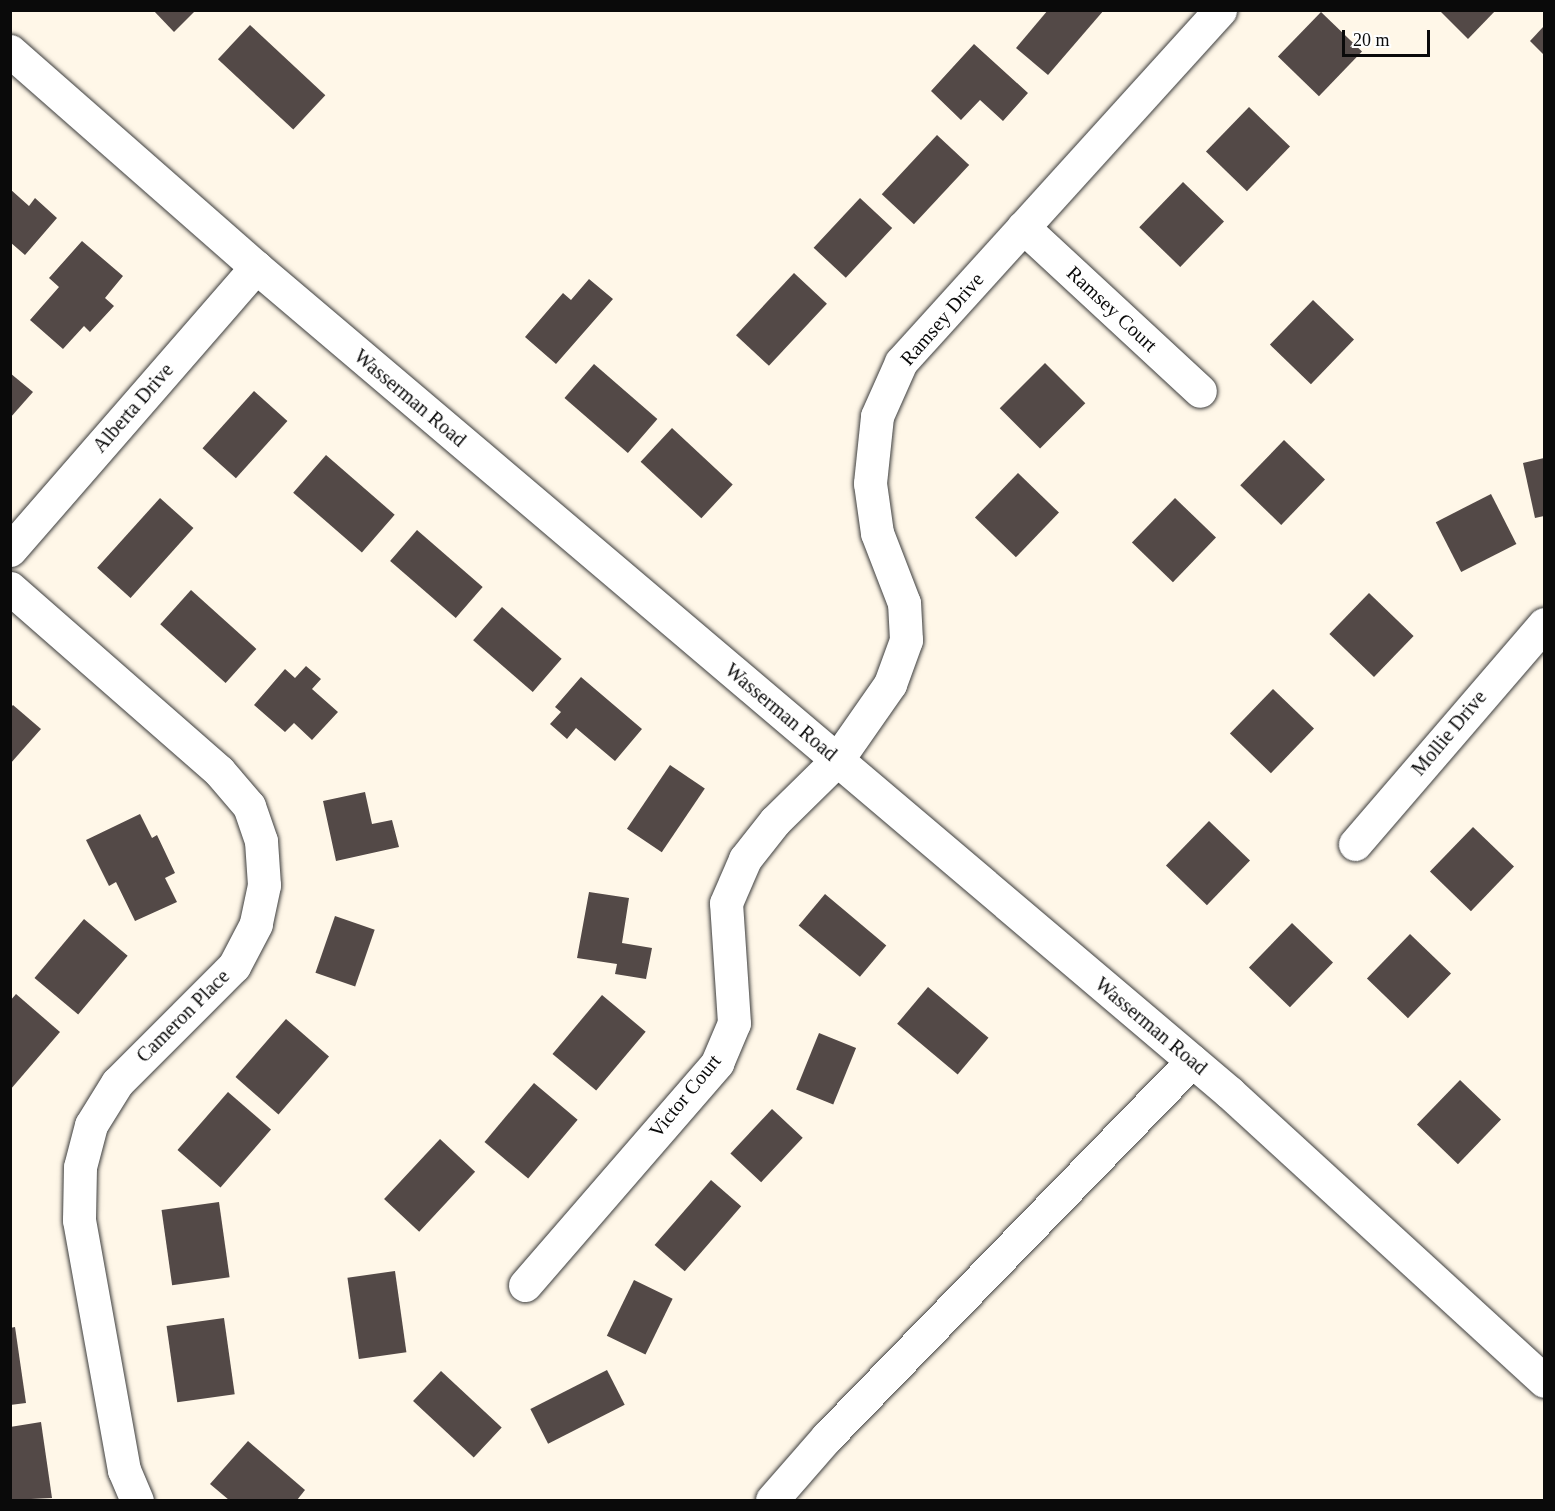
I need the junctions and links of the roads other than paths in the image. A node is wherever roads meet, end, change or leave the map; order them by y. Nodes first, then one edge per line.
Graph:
1 (1220, 10) edge
2 (10, 51) edge
3 (1023, 227) junction
4 (256, 267) junction
5 (1200, 392) dead end
6 (10, 550) edge
7 (10, 588) edge
8 (1545, 624) edge
9 (837, 760) junction
10 (1355, 844) dead end
11 (1192, 1061) junction
12 (525, 1286) dead end
13 (1545, 1381) edge
14 (137, 1500) edge
15 (772, 1500) edge

1 - 3 street, Ramsey Drive
2 - 4 street, Wasserman Road
3 - 5 street, Ramsey Court
3 - 9 street, Ramsey Drive
4 - 6 street, Alberta Drive
4 - 9 street, Wasserman Road
7 - 14 street, Cameron Place
8 - 10 street, Mollie Drive
9 - 11 street, Wasserman Road
9 - 12 street, Victor Court
11 - 13 street, Wasserman Road
11 - 15 street

